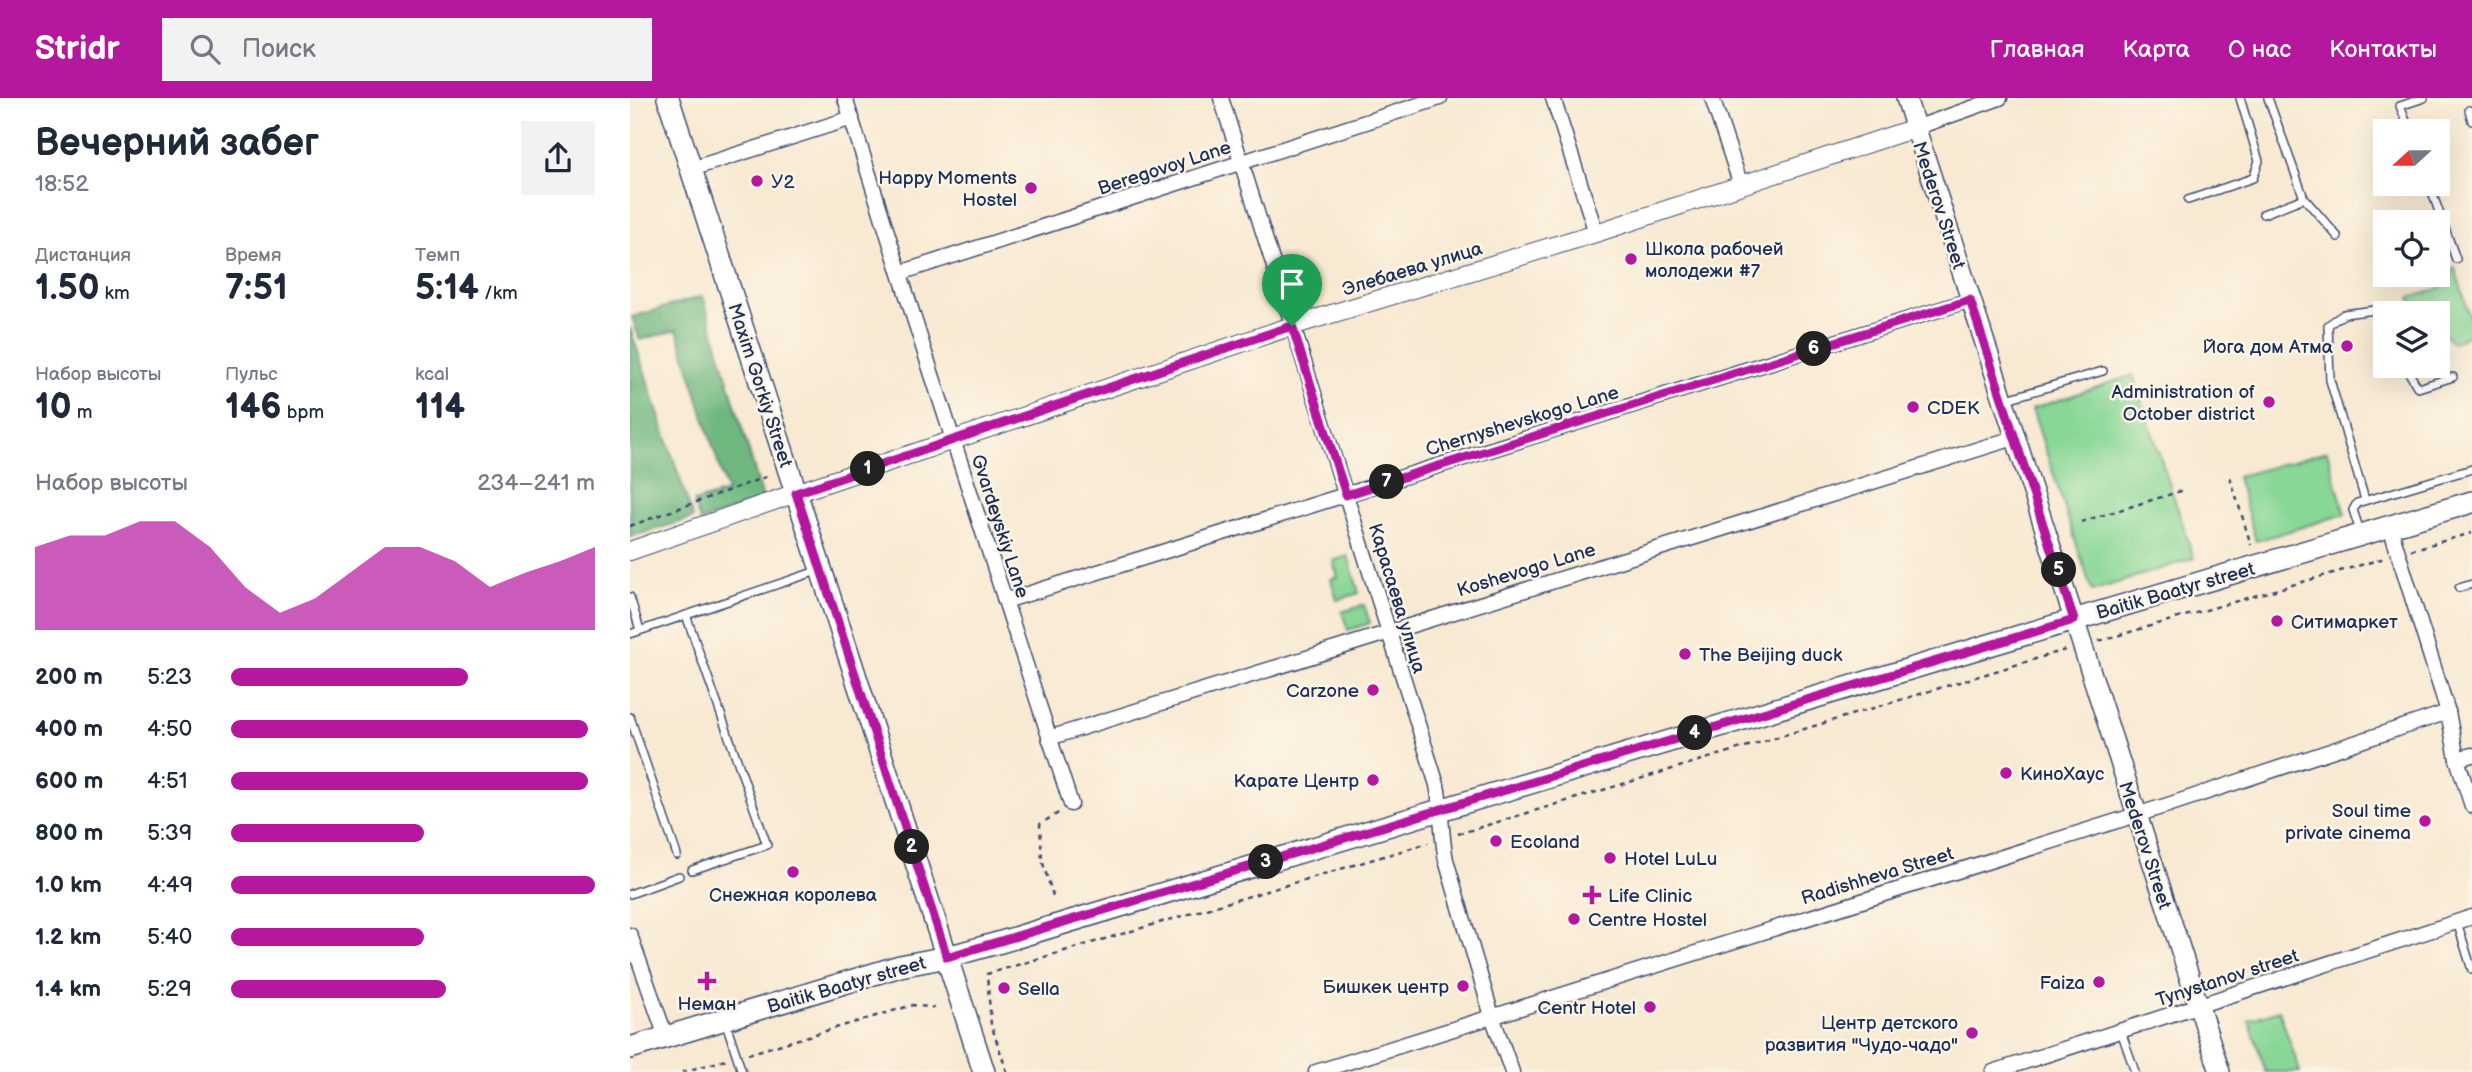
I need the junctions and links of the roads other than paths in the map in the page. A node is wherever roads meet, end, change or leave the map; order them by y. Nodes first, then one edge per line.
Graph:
1 (668, 98) edge
2 (845, 98) edge
3 (1222, 98) edge
4 (1440, 98) edge
5 (1553, 98) edge
6 (1712, 98) edge
7 (1906, 98) edge
8 (2000, 98) edge
9 (2240, 98) edge
10 (2268, 98) edge
11 (2424, 98) edge
12 (2469, 110) dead end
13 (852, 118) junction
14 (2405, 119) edge
15 (2472, 121) edge
16 (1915, 128) junction
17 (1242, 163) junction
18 (691, 169) junction
19 (1741, 185) junction
20 (2433, 196) edge
21 (2304, 198) junction
22 (2188, 200) dead end
23 (2263, 214) dead end
24 (1597, 233) junction
25 (2338, 237) dead end
26 (2456, 259) dead end
27 (900, 273) junction
28 (1970, 300) junction
29 (2373, 310) edge
30 (1292, 326) junction
31 (2103, 371) dead end
32 (2453, 377) dead end
33 (2413, 378) edge
34 (2450, 378) edge
35 (2450, 378) edge
36 (2003, 401) junction
37 (2014, 438) junction
38 (953, 440) junction
39 (2472, 469) edge
40 (796, 493) junction
41 (1346, 495) junction
42 (2365, 500) junction
43 (2472, 502) edge
44 (2389, 527) junction
45 (2362, 535) junction
46 (630, 551) edge
47 (821, 570) junction
48 (2472, 584) edge
49 (2459, 589) dead end
50 (630, 597) edge
51 (1005, 601) junction
52 (686, 615) junction
53 (2074, 620) junction
54 (640, 630) junction
55 (1389, 632) junction
56 (630, 634) edge
57 (2448, 712) junction
58 (630, 717) edge
59 (1049, 738) junction
60 (2472, 755) edge
61 (2457, 760) junction
62 (1071, 804) road end
63 (2472, 806) edge
64 (1442, 809) junction
65 (2136, 814) junction
66 (677, 855) dead end
67 (692, 870) dead end
68 (678, 876) dead end
69 (630, 894) edge
70 (2472, 917) edge
71 (2456, 922) junction
72 (630, 935) edge
73 (633, 956) edge
74 (947, 957) junction
75 (2472, 970) edge
76 (2199, 1006) junction
77 (1492, 1016) junction
78 (725, 1020) junction
79 (2121, 1031) junction
80 (666, 1037) junction
81 (630, 1048) edge
82 (743, 1072) edge
83 (984, 1072) edge
84 (1316, 1072) edge
85 (1512, 1072) edge
86 (1993, 1072) edge
87 (2135, 1072) edge
88 (2220, 1072) edge

1 - 18 main road, Maxim Gorkiy Street
2 - 13 street, Gvardeyskiy Lane
3 - 17 street, Карасаева улица
4 - 17 street, Beregovoy Lane
5 - 24 street
6 - 19 street
7 - 16 main road, Mederov Street
8 - 16 street, Элебаева улица
9 - 22 lane
10 - 21 lane
11 - 14 lane
12 - 15 lane
13 - 18 street
13 - 27 street, Gvardeyskiy Lane
16 - 19 street, Элебаева улица
16 - 28 main road, Mederov Street
17 - 27 street, Beregovoy Lane
17 - 30 street, Карасаева улица
18 - 40 main road, Maxim Gorkiy Street
19 - 24 street, Элебаева улица
20 - 26 lane
21 - 23 lane
21 - 25 lane
24 - 30 street, Элебаева улица
27 - 38 street, Gvardeyskiy Lane
28 - 36 main road, Mederov Street
28 - 41 street, Chernyshevskogo Lane
29 - 42 lane
30 - 38 street, Элебаева улица
30 - 41 street, Карасаева улица
31 - 36 lane
32 - 35 lane
33 - 34 lane
36 - 37 main road, Mederov Street
37 - 53 main road, Mederov Street
37 - 55 street, Koshevogo Lane
38 - 40 street, Элебаева улица
38 - 51 street, Gvardeyskiy Lane
39 - 42 lane
40 - 46 street, Элебаева улица
40 - 47 main road, Maxim Gorkiy Street
41 - 51 street, Chernyshevskogo Lane
41 - 55 street, Карасаева улица
42 - 45 lane
43 - 44 main road, Baitik Baatyr street
44 - 45 main road, Baitik Baatyr street
44 - 57 street
45 - 53 main road, Baitik Baatyr street
47 - 52 lane
47 - 74 main road, Maxim Gorkiy Street
48 - 49 lane
50 - 54 lane
51 - 59 street, Gvardeyskiy Lane
52 - 54 lane
52 - 67 lane
53 - 64 main road, Baitik Baatyr street
53 - 65 main road, Mederov Street
54 - 56 lane
55 - 59 street, Koshevogo Lane
55 - 64 street, Карасаева улица
57 - 61 street
57 - 65 street, Radishheva Street
58 - 66 lane
59 - 62 street, Gvardeyskiy Lane
60 - 61 street
61 - 63 street
64 - 74 main road, Baitik Baatyr street
64 - 77 street, Карасаева улица
65 - 76 main road, Mederov Street
65 - 77 street, Radishheva Street
68 - 69 lane
70 - 71 street, Tynystanov street
71 - 75 lane
71 - 76 street, Tynystanov street
72 - 73 street
73 - 80 street
74 - 78 main road, Baitik Baatyr street
74 - 83 main road, Maxim Gorkiy Street
76 - 79 street, Tynystanov street
76 - 88 main road, Mederov Street
77 - 84 street, Radishheva Street
77 - 85 street, Карасаева улица
78 - 80 main road, Baitik Baatyr street
78 - 82 lane
79 - 86 street, Tynystanov street
79 - 87 lane
80 - 81 main road, Baitik Baatyr street

